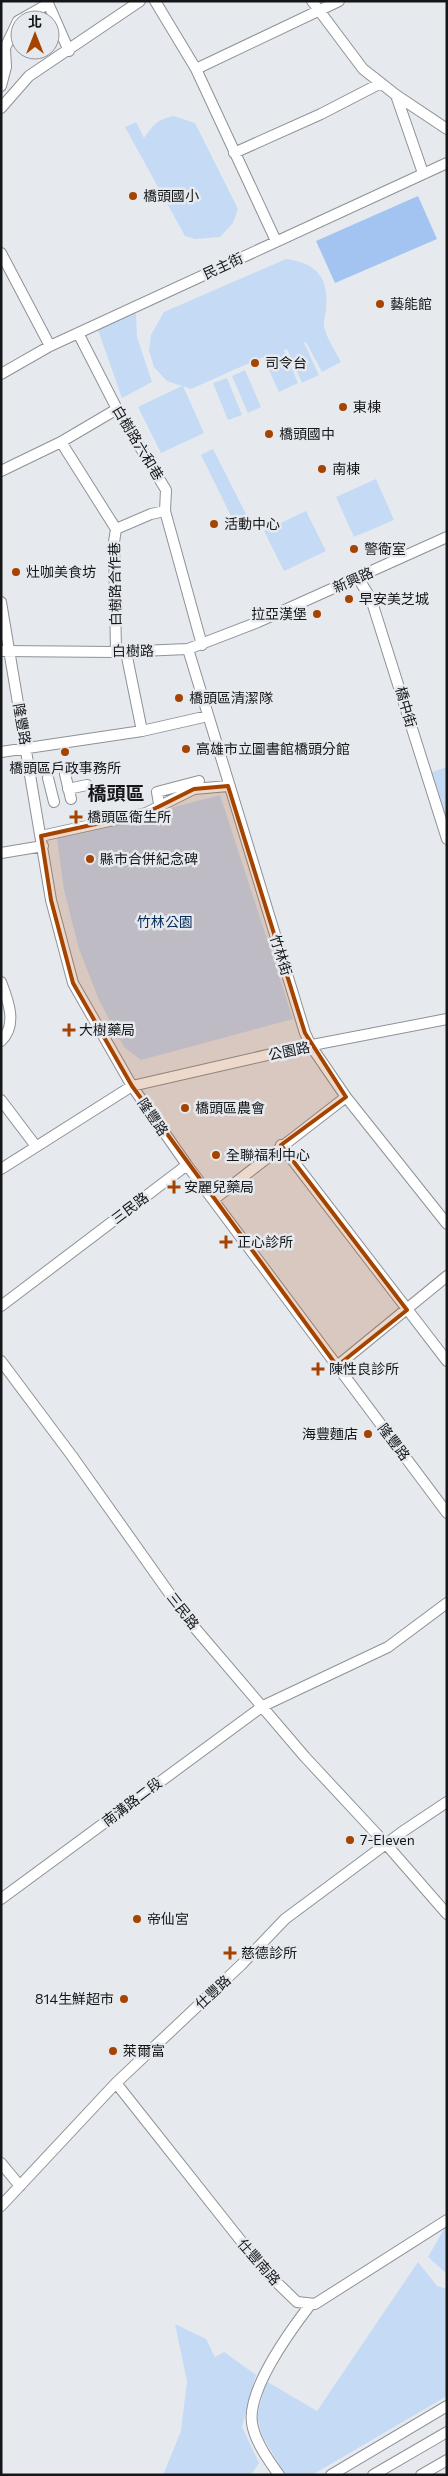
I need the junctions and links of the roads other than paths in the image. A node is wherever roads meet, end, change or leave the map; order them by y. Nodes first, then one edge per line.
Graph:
1 (140, 1) edge
2 (155, 1) edge
3 (312, 1) edge
4 (339, 1) edge
5 (48, 2) edge
6 (320, 11) junction
7 (70, 51) junction
8 (196, 69) junction
9 (381, 83) junction
10 (1, 86) edge
11 (396, 95) junction
12 (1, 108) edge
13 (447, 129) edge
14 (234, 152) junction
15 (447, 163) edge
16 (423, 172) junction
17 (276, 242) junction
18 (1, 253) edge
19 (78, 333) junction
20 (50, 346) junction
21 (1, 374) edge
22 (117, 409) junction
23 (61, 442) junction
24 (1, 471) edge
25 (164, 510) junction
26 (116, 529) junction
27 (447, 537) edge
28 (358, 578) junction
29 (1, 602) edge
30 (258, 622) joint
31 (202, 645) junction
32 (188, 649) junction
33 (5, 652) edge
34 (121, 652) junction
35 (208, 716) junction
36 (142, 731) junction
37 (26, 748) junction
38 (1, 752) edge
39 (65, 774) dead end
40 (48, 778) dead end
41 (227, 782) junction
42 (87, 785) dead end
43 (193, 786) junction
44 (54, 802) dead end
45 (159, 804) dead end
46 (447, 839) edge
47 (42, 841) junction
48 (1, 853) edge
49 (1, 982) edge
50 (447, 1019) edge
51 (1, 1041) edge
52 (311, 1046) junction
53 (132, 1086) junction
54 (346, 1097) junction
55 (1, 1100) edge
56 (35, 1146) junction
57 (281, 1146) junction
58 (187, 1165) junction
59 (1, 1169) edge
60 (213, 1200) junction
61 (447, 1224) edge
62 (447, 1276) edge
63 (1, 1306) edge
64 (407, 1310) junction
65 (1, 1361) edge
66 (447, 1361) edge
67 (336, 1366) junction
68 (447, 1513) edge
69 (447, 1603) edge
70 (263, 1706) junction
71 (447, 1802) edge
72 (386, 1844) junction
73 (1, 1899) edge
74 (447, 1914) edge
75 (116, 2083) junction
76 (1, 2163) edge
77 (20, 2186) junction
78 (1, 2206) edge
79 (447, 2220) edge
80 (310, 2305) junction
81 (447, 2406) edge
82 (447, 2432) edge
83 (447, 2460) edge
84 (279, 2475) edge
85 (331, 2475) edge
86 (373, 2475) edge
87 (421, 2475) edge

1 - 7 street
2 - 8 street
3 - 6 street
4 - 6 street
5 - 7 street
5 - 10 street
6 - 8 street
6 - 9 street
7 - 12 street
8 - 14 street
9 - 11 street
9 - 14 street
11 - 13 street
11 - 16 street
14 - 17 street
15 - 16 street, 民主街
16 - 17 street, 民主街
17 - 19 street, 民主街
18 - 20 street
19 - 20 street, 民主街
19 - 22 street, 白樹路六和巷
20 - 21 street, 民主街
22 - 23 street
22 - 25 street, 白樹路六和巷
23 - 24 street
23 - 26 street, 白樹路合作巷
25 - 26 street
25 - 31 street, 白樹路六和巷
26 - 34 street, 白樹路合作巷
27 - 28 street, 新興路
28 - 30 street, 新興路
28 - 46 street, 橋中街
29 - 33 street, 隆豐路
30 - 31 street, 白樹路
31 - 32 street, 白樹路
32 - 34 street, 白樹路
32 - 35 street, 竹林街
33 - 34 street, 白樹路
33 - 37 street, 隆豐路
34 - 36 street, 白樹路合作巷
35 - 36 street
35 - 41 street, 竹林街
36 - 37 street
37 - 38 street
37 - 47 street, 隆豐路
39 - 42 street
40 - 44 street
41 - 43 street
41 - 52 street, 竹林街
43 - 45 street
43 - 47 street
47 - 48 street
47 - 53 street, 隆豐路
49 - 51 street
50 - 52 street, 公園路
52 - 53 street, 公園路
52 - 54 street, 竹林街
53 - 56 street, 公園路
53 - 58 street, 隆豐路
54 - 57 street
54 - 61 street, 竹林街
55 - 56 street
56 - 59 street, 公園路
57 - 60 street
57 - 64 street
58 - 60 street, 隆豐路
58 - 63 street, 三民路
60 - 67 street, 隆豐路
62 - 64 street
64 - 66 street
64 - 67 street
65 - 70 street, 三民路
67 - 68 street, 隆豐路
69 - 70 street, 南溝路二段
70 - 72 street, 三民路
70 - 73 street, 南溝路二段
71 - 72 street, 仕豐路
72 - 74 street, 三民路
72 - 75 street, 仕豐路
75 - 77 street, 仕豐路
75 - 80 street, 仕豐南路
76 - 77 street
77 - 78 street, 仕豐路
79 - 80 street
80 - 84 street
81 - 85 street
82 - 86 street
83 - 87 street

